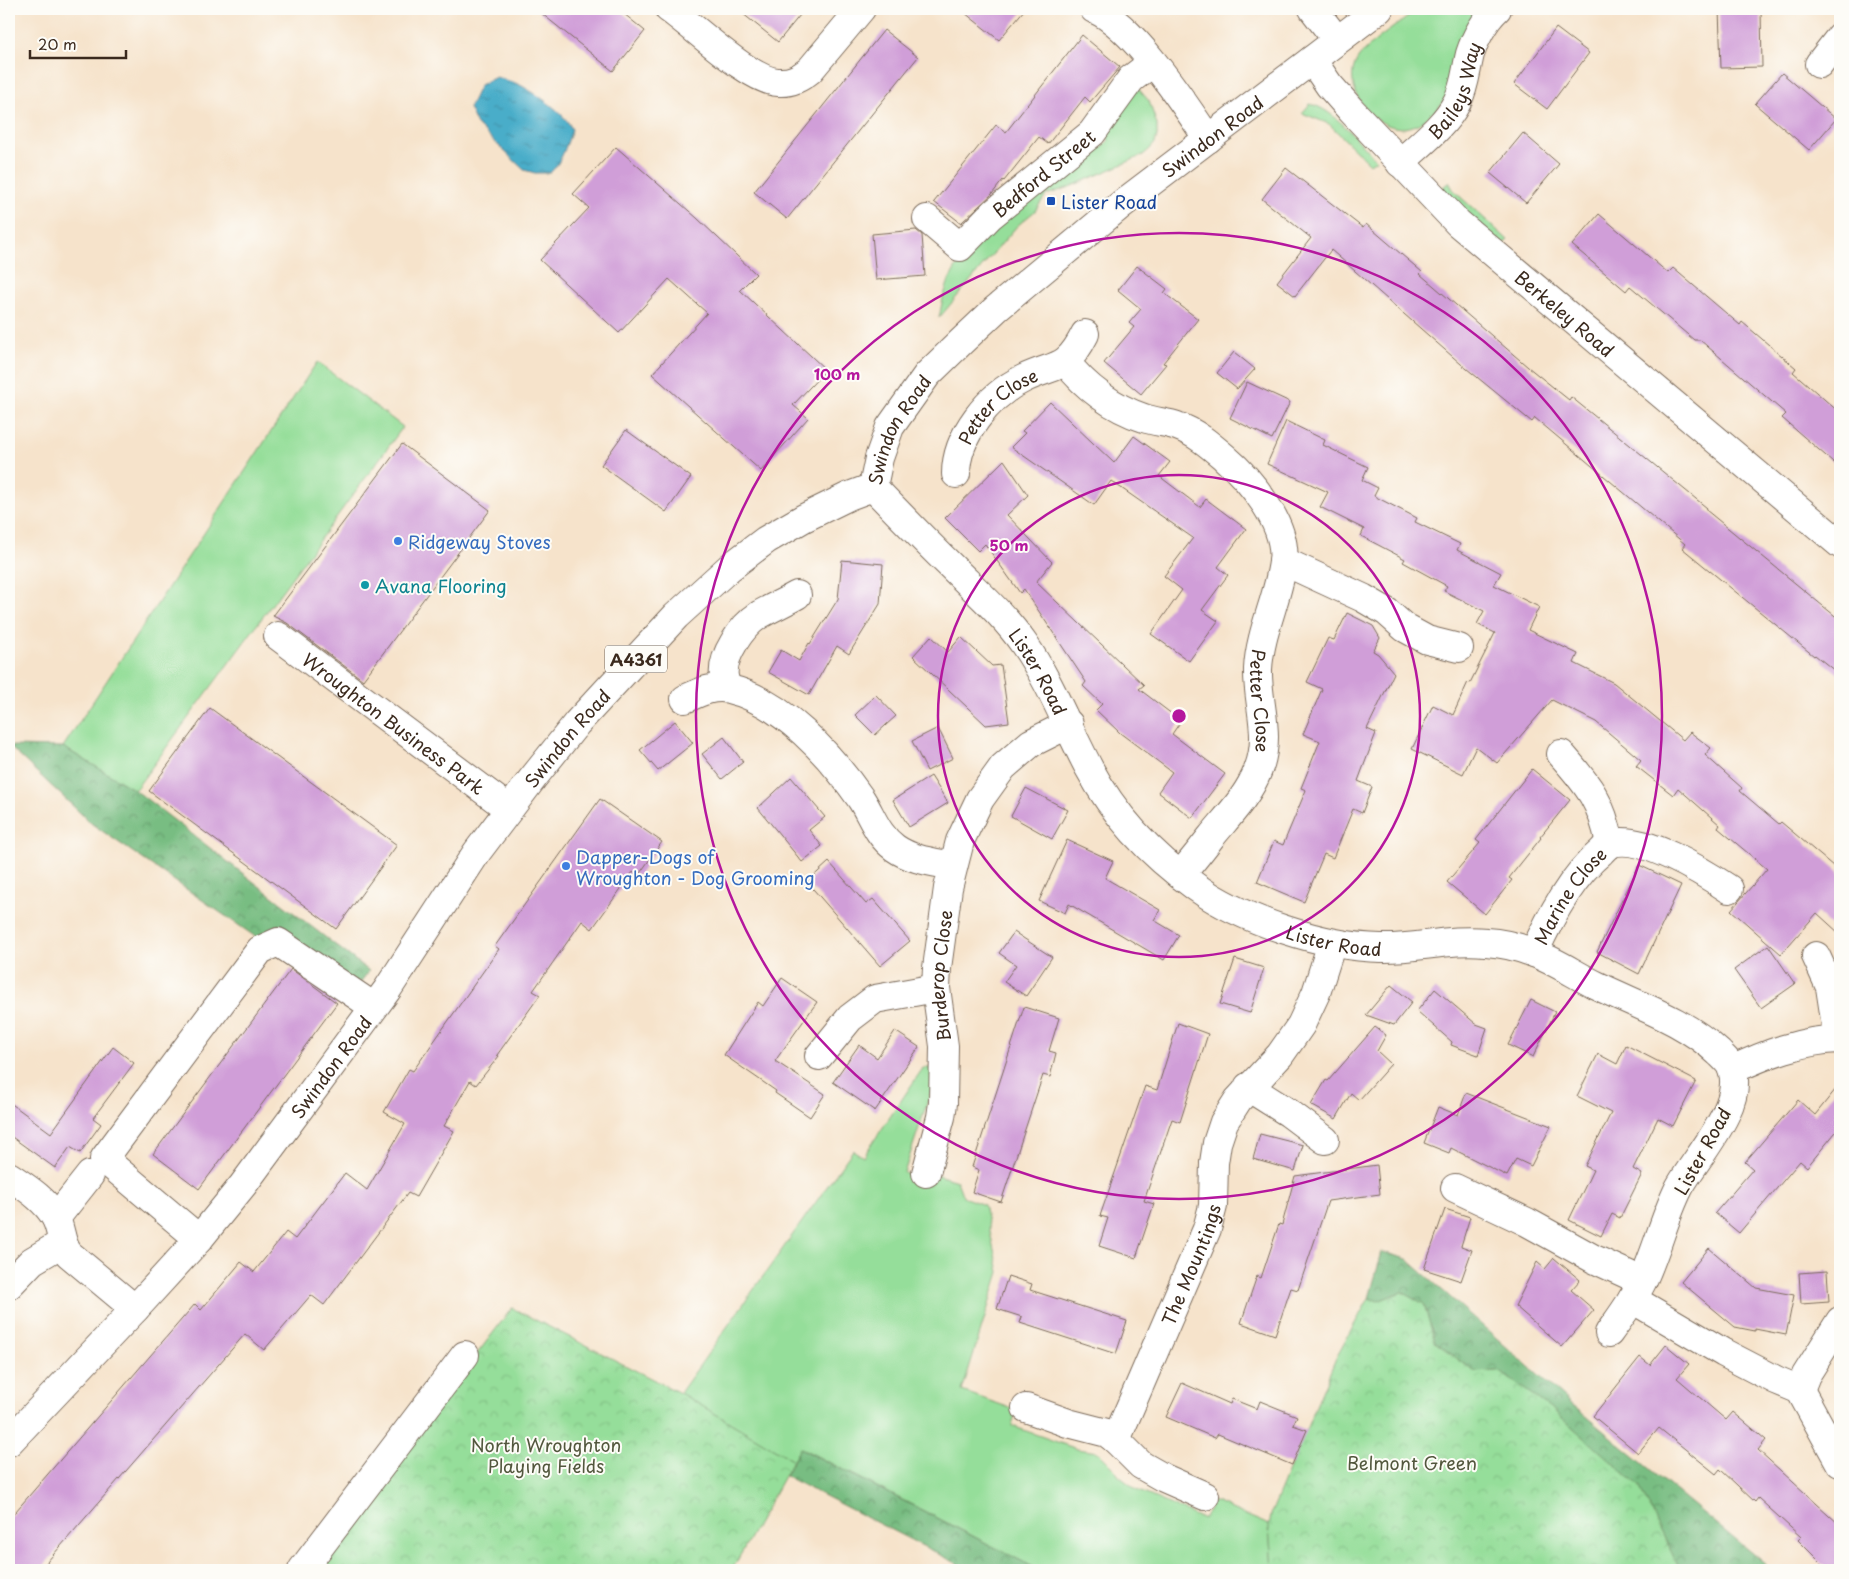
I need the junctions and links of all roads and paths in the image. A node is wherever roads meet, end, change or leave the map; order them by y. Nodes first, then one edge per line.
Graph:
1 (669, 9) edge
2 (861, 9) edge
3 (1094, 9) edge
4 (1313, 9) edge
5 (1379, 9) edge
6 (1498, 9) edge
7 (1840, 37) edge
8 (1337, 40) junction
9 (1312, 60) junction
10 (1152, 62) junction
11 (1819, 64) dead end
12 (1208, 139) junction
13 (1400, 164) junction
14 (927, 219) dead end
15 (1085, 334) dead end
16 (1066, 362) junction
17 (956, 474) dead end
18 (873, 487) junction
19 (1840, 544) edge
20 (1283, 561) junction
21 (797, 595) dead end
22 (278, 636) dead end
23 (1459, 648) dead end
24 (727, 688) junction
25 (685, 699) dead end
26 (1069, 724) junction
27 (1561, 754) dead end
28 (509, 809) junction
29 (1610, 844) junction
30 (953, 866) junction
31 (1180, 876) junction
32 (1729, 889) dead end
33 (1332, 943) junction
34 (1534, 953) junction
35 (1816, 956) dead end
36 (936, 988) junction
37 (374, 1007) junction
38 (1839, 1039) edge
39 (819, 1056) dead end
40 (1732, 1070) junction
41 (1248, 1088) junction
42 (1325, 1140) dead end
43 (926, 1173) dead end
44 (9, 1176) edge
45 (90, 1176) dead end
46 (1455, 1188) dead end
47 (59, 1231) junction
48 (199, 1239) junction
49 (9, 1285) edge
50 (1637, 1290) junction
51 (135, 1309) junction
52 (1840, 1321) edge
53 (1609, 1333) dead end
54 (465, 1356) dead end
55 (1800, 1390) junction
56 (1026, 1408) dead end
57 (1116, 1440) junction
58 (9, 1442) edge
59 (1840, 1463) edge
60 (1205, 1496) dead end
61 (302, 1570) edge

1 - 2 street
3 - 10 street
4 - 8 street
5 - 8 street, Swindon Road
6 - 13 street, Baileys Way
7 - 11 street
8 - 9 street, Swindon Road
9 - 12 street, Swindon Road
9 - 13 street, Berkeley Road
10 - 12 street
10 - 14 street, Bedford Street
12 - 18 street, Swindon Road
13 - 19 street, Berkeley Road
15 - 16 street
16 - 17 street, Petter Close
16 - 20 street, Petter Close
18 - 26 street, Lister Road
18 - 28 street, Swindon Road / A4361
20 - 23 street
20 - 31 street, Petter Close
21 - 24 street
22 - 28 street, Wroughton Business Park
24 - 25 street
24 - 30 street
26 - 30 street, Burderop Close
26 - 31 street, Lister Road
27 - 29 street, Marine Close
28 - 37 street, Swindon Road / A4361
29 - 32 street, Marine Close
29 - 34 street, Marine Close
30 - 36 street, Burderop Close
31 - 33 street, Lister Road
33 - 34 street, Lister Road
33 - 41 street, The Mountings
34 - 40 street, Lister Road
35 - 38 street
36 - 39 street
36 - 43 street, Burderop Close
37 - 48 street, Swindon Road / A4361
37 - 48 street
38 - 40 street
40 - 50 street, Lister Road
41 - 42 street
41 - 57 street, The Mountings
44 - 47 street
45 - 47 street
46 - 50 street
47 - 49 street
47 - 51 street
48 - 51 street, Swindon Road / A4361
50 - 53 street, Lister Road
50 - 55 street
51 - 58 street, Swindon Road / A4361
52 - 55 street
54 - 61 street
55 - 59 street
56 - 57 street
57 - 60 street

